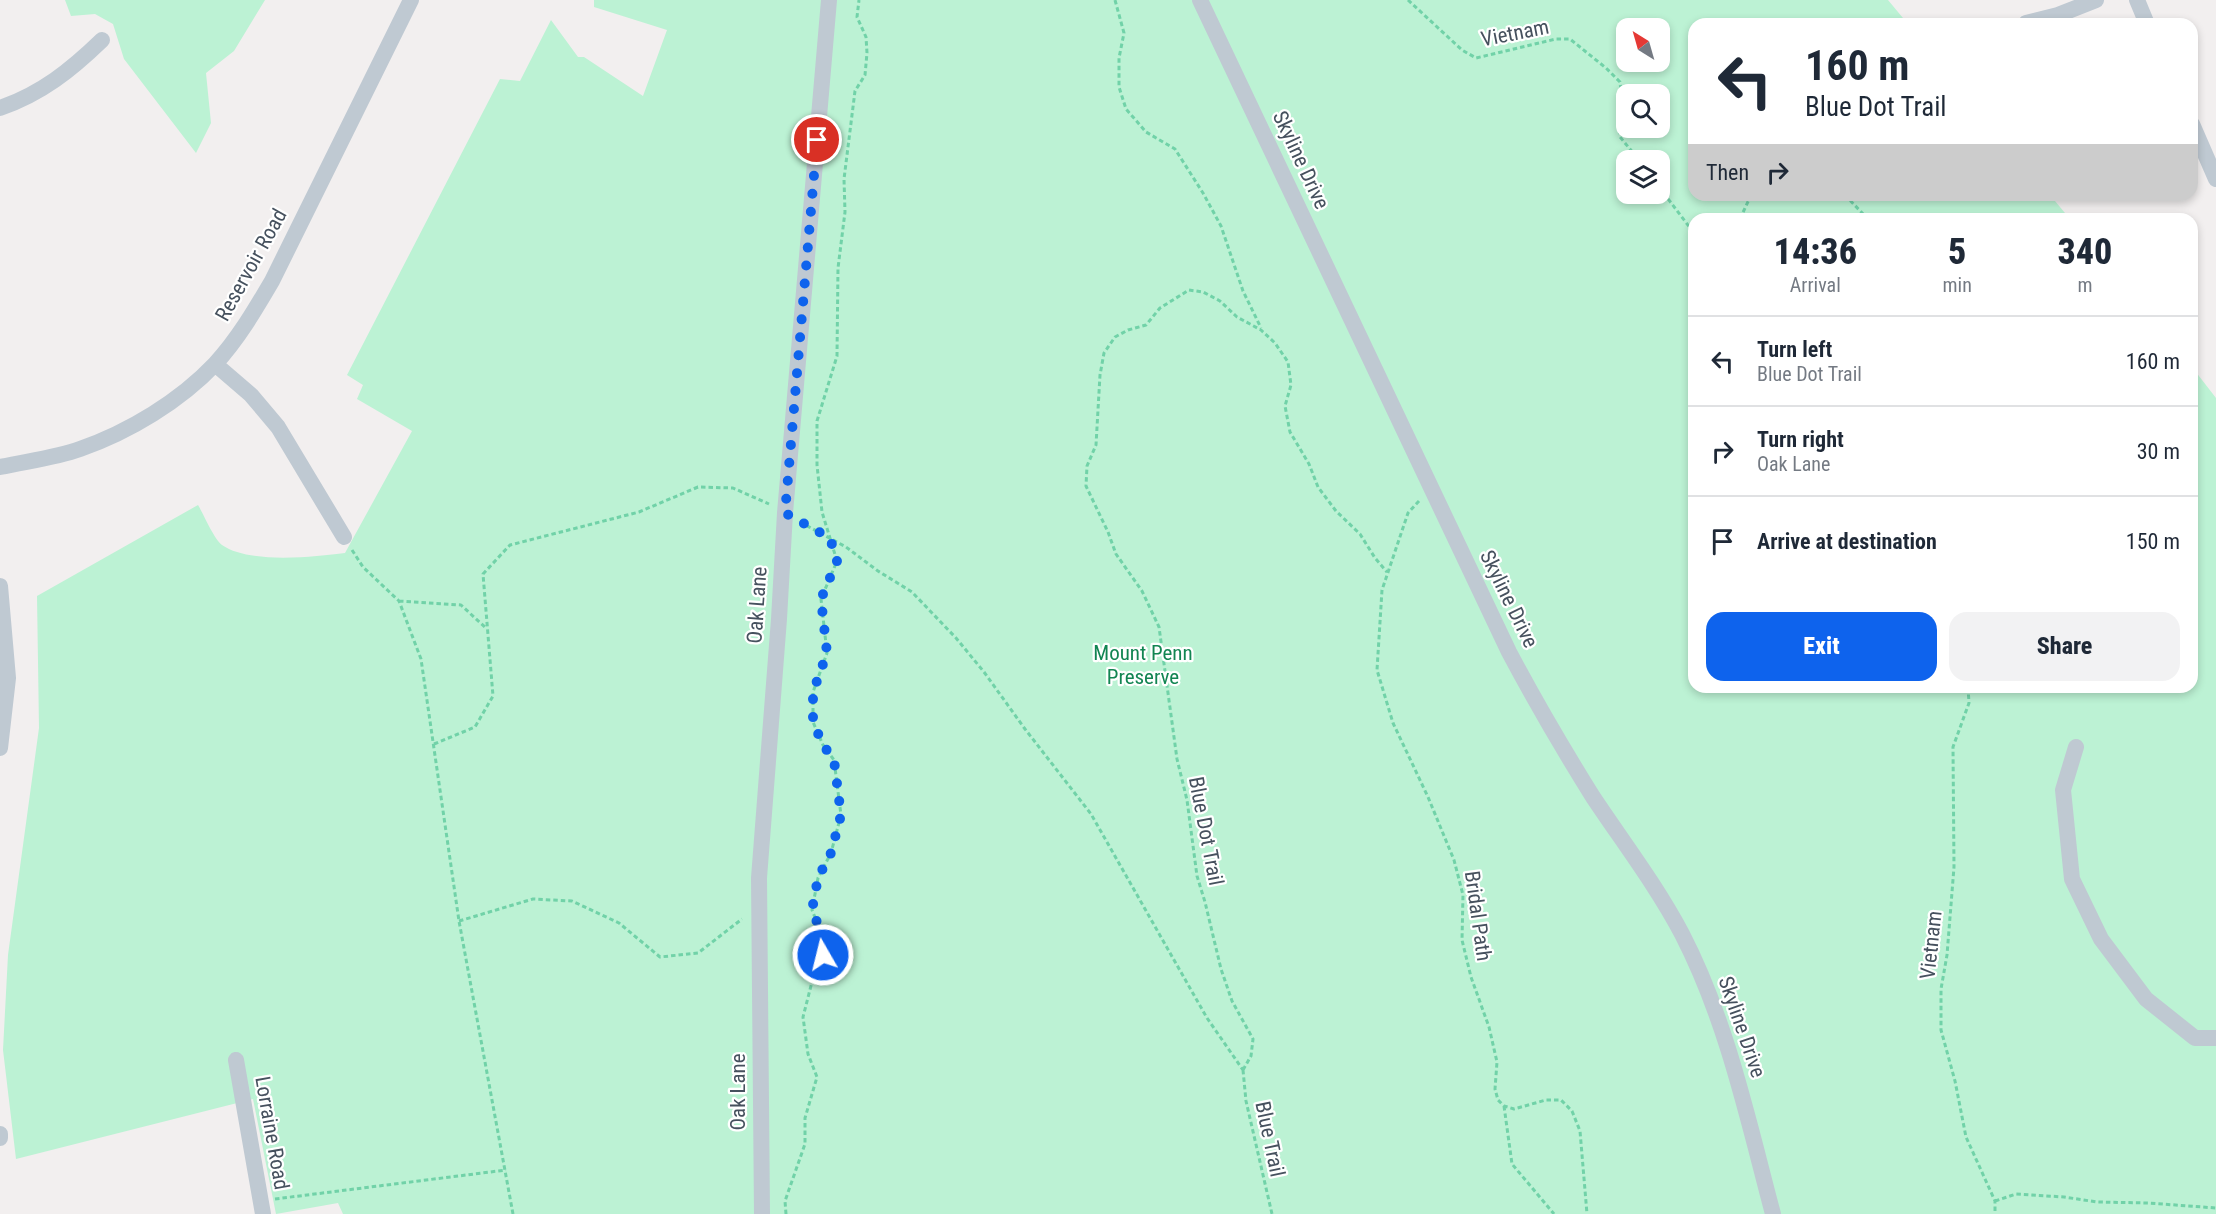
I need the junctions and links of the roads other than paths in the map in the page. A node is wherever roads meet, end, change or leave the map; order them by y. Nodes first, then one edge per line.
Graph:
1 (411, 0) edge
2 (829, 0) edge
3 (1200, 0) edge
4 (2096, 0) edge
5 (2137, 0) edge
6 (2044, 18) edge
7 (2144, 18) edge
8 (102, 40) dead end
9 (0, 108) edge
10 (2198, 138) edge
11 (2216, 179) edge
12 (214, 364) junction
13 (0, 466) edge
14 (344, 537) road end
15 (0, 586) edge
16 (2076, 747) dead end
17 (0, 748) edge
18 (2216, 1038) edge
19 (236, 1060) dead end
20 (262, 1207) edge
21 (762, 1214) edge
22 (1773, 1214) edge

1 - 12 street, Reservoir Road
2 - 21 street, Oak Lane
3 - 22 street, Skyline Drive
4 - 6 street
5 - 7 street
8 - 9 street
10 - 11 street
12 - 13 street, Reservoir Road
12 - 14 street
15 - 17 street
16 - 18 street
19 - 20 street, Lorraine Road

